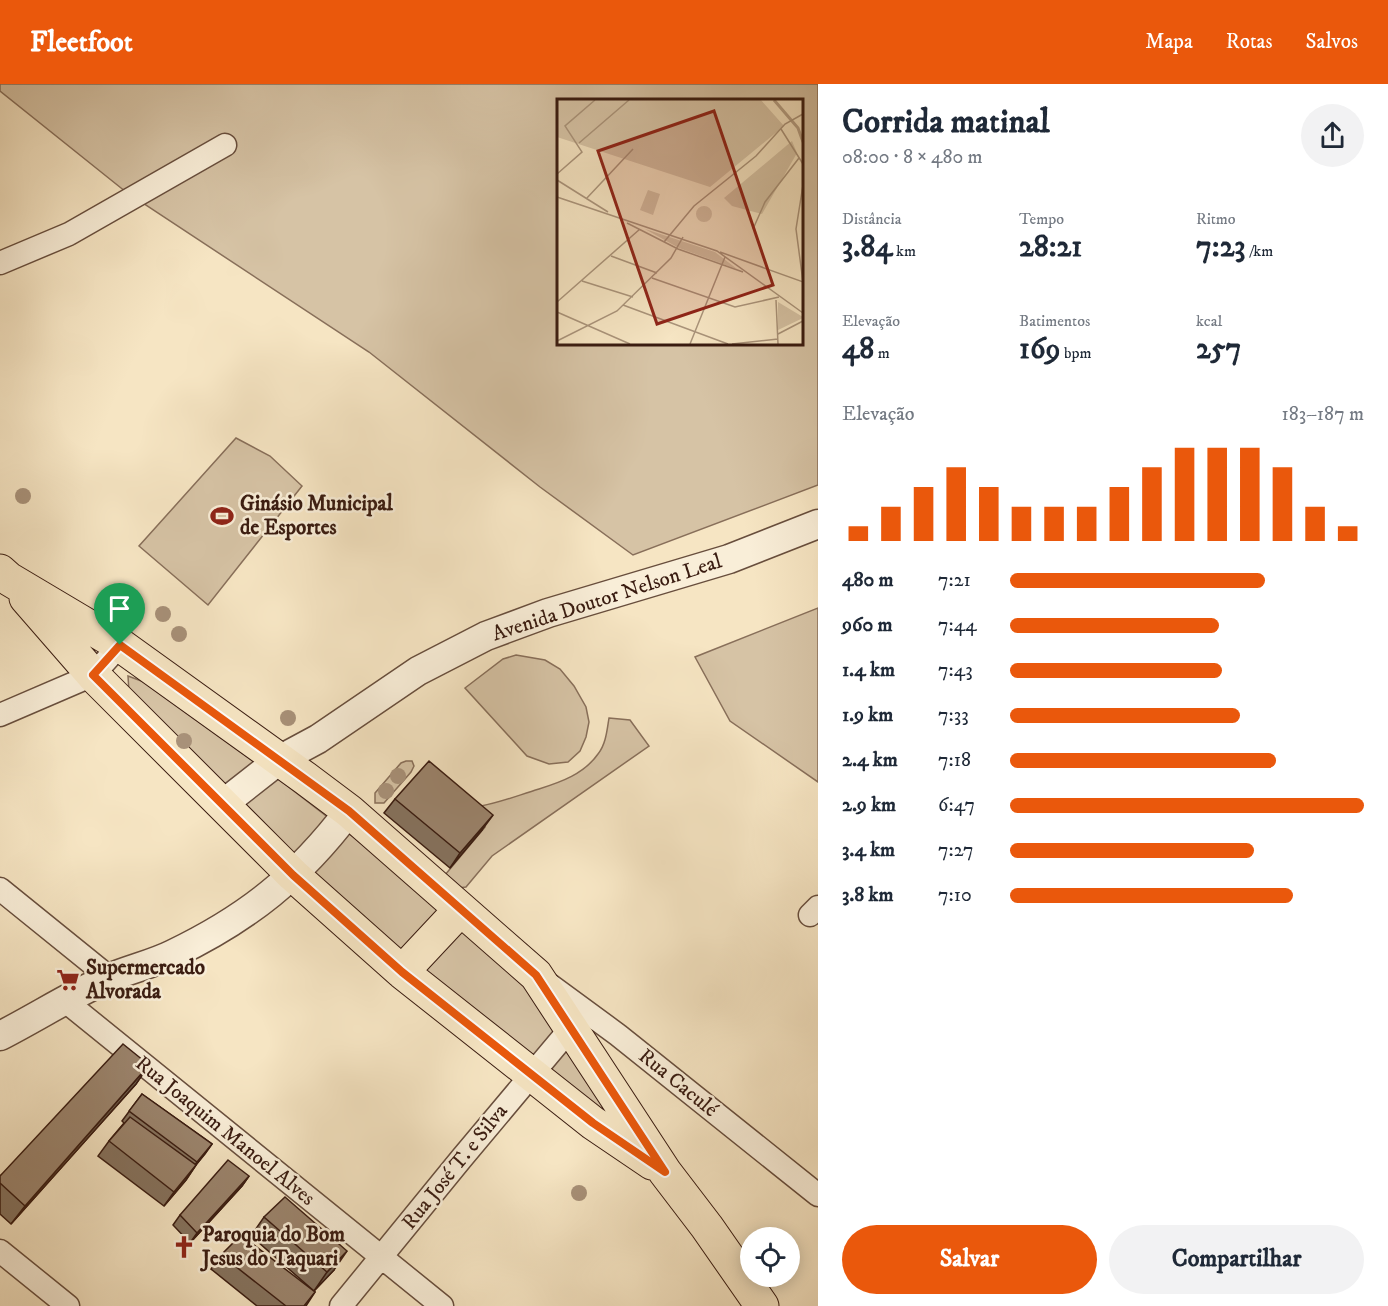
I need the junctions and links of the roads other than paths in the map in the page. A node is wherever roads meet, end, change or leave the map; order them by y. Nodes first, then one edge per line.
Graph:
1 (225, 145) dead end
2 (0, 263) edge
3 (818, 524) edge
4 (5, 575) edge
5 (120, 645) junction
6 (93, 675) junction
7 (0, 715) edge
8 (279, 759) junction
9 (223, 804) junction
10 (349, 811) junction
11 (293, 875) junction
12 (0, 890) edge
13 (460, 910) junction
14 (402, 972) junction
15 (536, 975) junction
16 (110, 978) junction
17 (64, 1000) junction
18 (570, 1029) junction
19 (0, 1036) edge
20 (532, 1075) junction
21 (665, 1172) junction
22 (818, 1196) edge
23 (0, 1251) edge
24 (381, 1258) junction
25 (68, 1306) edge
26 (341, 1306) edge
27 (442, 1306) edge
28 (762, 1306) edge

1 - 2 street
3 - 8 street, Avenida Doutor Nelson Leal
4 - 5 main road
4 - 6 main road
5 - 6 street
5 - 8 main road
6 - 7 street
6 - 9 main road
8 - 9 street, Avenida Doutor Nelson Leal
8 - 10 main road
9 - 11 main road
10 - 11 street
10 - 13 main road
11 - 14 main road
11 - 16 street
12 - 16 street
13 - 14 main road
13 - 15 main road
14 - 20 main road
15 - 18 main road
15 - 22 street, Rua Caculé
16 - 17 street
17 - 19 street
17 - 24 street, Rua Joaquim Manoel Alves
18 - 20 street, Rua José T. e Silva
18 - 21 main road
20 - 21 main road
20 - 24 street, Rua José T. e Silva
21 - 28 main road
23 - 25 street
24 - 26 street, Rua José T. e Silva
24 - 27 street, Rua Joaquim Manoel Alves

